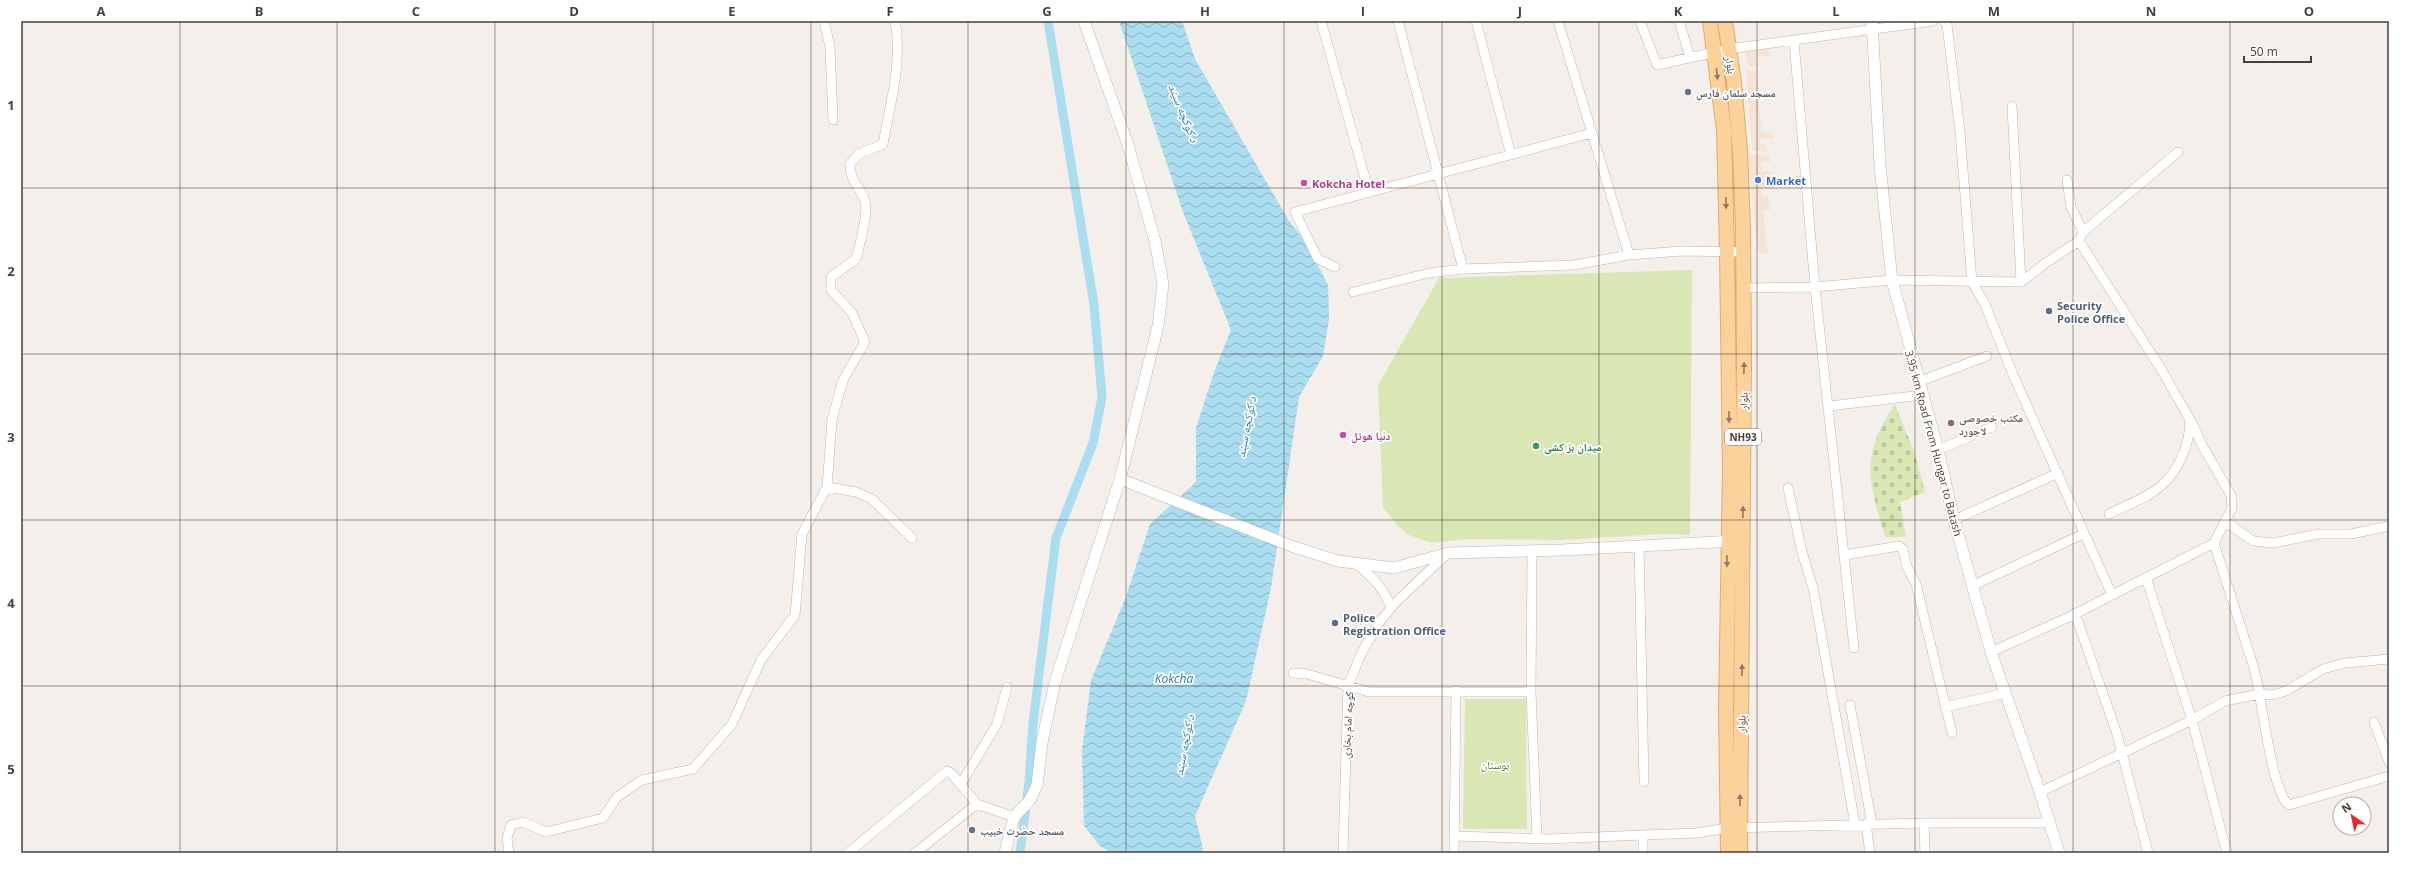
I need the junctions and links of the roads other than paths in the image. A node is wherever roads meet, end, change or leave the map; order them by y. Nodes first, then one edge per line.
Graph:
1 (824, 21) edge
2 (895, 21) edge
3 (1084, 21) edge
4 (1321, 21) edge
5 (1398, 21) edge
6 (1476, 21) edge
7 (1558, 21) edge
8 (1640, 21) edge
9 (1679, 21) edge
10 (1710, 21) edge
11 (1725, 21) edge
12 (1933, 21) edge
13 (1944, 21) edge
14 (1873, 25) edge
15 (1794, 41) junction
16 (1729, 49) junction
17 (1714, 52) junction
18 (1690, 57) junction
19 (2012, 106) dead end
20 (833, 120) dead end
21 (1592, 133) junction
22 (2178, 152) dead end
23 (1511, 155) junction
24 (1437, 174) junction
25 (2067, 180) dead end
26 (1369, 192) junction
27 (2083, 232) junction
28 (2079, 241) junction
29 (1727, 252) junction
30 (1743, 252) junction
31 (1629, 255) junction
32 (1335, 267) dead end
33 (1463, 270) junction
34 (1892, 280) junction
35 (1972, 282) junction
36 (2021, 282) junction
37 (1815, 287) junction
38 (1742, 288) junction
39 (1353, 292) dead end
40 (1987, 356) dead end
41 (1918, 382) junction
42 (1923, 395) junction
43 (1829, 406) junction
44 (2189, 418) junction
45 (1992, 427) dead end
46 (1938, 450) junction
47 (2058, 473) junction
48 (1120, 479) junction
49 (827, 487) junction
50 (1788, 488) dead end
51 (2109, 514) dead end
52 (1954, 520) junction
53 (2226, 522) junction
54 (2389, 526) edge
55 (2083, 534) junction
56 (912, 538) dead end
57 (1743, 541) junction
58 (1727, 542) junction
59 (2214, 544) junction
60 (1639, 546) junction
61 (1532, 551) junction
62 (1448, 553) junction
63 (1845, 555) junction
64 (1357, 564) junction
65 (2146, 578) junction
66 (1972, 586) junction
67 (2112, 595) junction
68 (1391, 608) junction
69 (2075, 614) junction
70 (1854, 648) dead end
71 (1991, 652) junction
72 (2389, 658) edge
73 (1293, 673) dead end
74 (1348, 686) junction
75 (1007, 687) dead end
76 (1456, 691) junction
77 (1531, 692) junction
78 (2006, 693) junction
79 (2260, 696) junction
80 (1850, 704) dead end
81 (1945, 707) junction
82 (2192, 720) junction
83 (2374, 722) dead end
84 (1952, 733) dead end
85 (2122, 754) junction
86 (2389, 762) edge
87 (2389, 776) edge
88 (1644, 782) dead end
89 (961, 784) junction
90 (2040, 792) junction
91 (977, 804) junction
92 (1014, 817) junction
93 (1924, 823) junction
94 (2050, 823) junction
95 (1855, 824) junction
96 (1869, 824) junction
97 (1734, 828) junction
98 (1643, 835) junction
99 (1455, 836) junction
100 (1538, 838) junction
101 (509, 853) edge
102 (848, 853) edge
103 (915, 853) edge
104 (1005, 853) edge
105 (1343, 853) edge
106 (1454, 853) edge
107 (1643, 853) edge
108 (1728, 853) edge
109 (1740, 853) edge
110 (1870, 853) edge
111 (1925, 853) edge
112 (2059, 853) edge
113 (2148, 853) edge
114 (2227, 853) edge

1 - 20 street
2 - 49 street
3 - 48 street
4 - 26 street
5 - 24 street
6 - 23 street
7 - 21 street
8 - 18 street
9 - 18 street
10 - 17 main road, بلوار / NH93
11 - 16 main road, بلوار / NH93
12 - 14 street
13 - 35 street
14 - 15 street
14 - 34 street, 3.95 km Road From Hungar to Batash
15 - 16 street
15 - 37 street
16 - 17 street
16 - 30 main road, بلوار / NH93
17 - 18 street
17 -> 29 main road, بلوار / NH93
19 - 36 street
21 - 23 street
21 - 31 street
22 - 27 street
23 - 24 street
24 - 26 street
24 - 33 street
25 - 27 street
26 - 32 street
27 - 28 street
28 - 36 street
28 - 44 street
29 - 30 street
29 - 31 street
29 -> 58 main road, بلوار / NH93
30 - 38 main road, بلوار / NH93
31 - 33 street
33 - 39 street
34 - 35 street
34 - 37 street
34 - 41 street, 3.95 km Road From Hungar to Batash
35 - 36 street
35 - 47 street
37 - 38 street
37 - 43 street
57 -> 38 main road, بلوار / NH93
40 - 41 street
41 - 42 street, 3.95 km Road From Hungar to Batash
42 - 43 street
42 - 46 street, 3.95 km Road From Hungar to Batash
43 - 63 street
44 - 51 street
44 - 53 street
45 - 46 street
46 - 52 street, 3.95 km Road From Hungar to Batash
47 - 52 street
47 - 55 street
48 - 64 street
48 - 92 street
49 - 56 street
49 - 101 street
50 - 95 street
52 - 66 street, 3.95 km Road From Hungar to Batash
53 - 54 street
53 - 59 street
55 - 66 street
55 - 67 street
57 - 58 street
97 -> 57 main road, بلوار / NH93
58 - 60 street
58 -> 97 main road, بلوار / NH93
59 - 65 street
59 - 79 street
60 - 61 street
60 - 88 street
61 - 62 street
61 - 77 street
62 - 64 street
62 - 68 street, کوچه امام بخاری
63 - 70 street
63 - 81 street
64 - 68 street
65 - 67 street
65 - 82 street
66 - 71 street, 3.95 km Road From Hungar to Batash
67 - 69 street
68 - 74 street, کوچه امام بخاری
69 - 71 street
69 - 85 street
71 - 78 street, 3.95 km Road From Hungar to Batash
72 - 79 street
73 - 74 street
74 - 76 street
74 - 105 street, کوچه امام بخاری
75 - 89 street
76 - 77 street
76 - 99 street
77 - 100 street
78 - 81 street
78 - 90 street, 3.95 km Road From Hungar to Batash
79 - 82 street
79 - 87 street
80 - 96 street
81 - 84 street
82 - 85 street
82 - 114 street
83 - 86 street
85 - 90 street
85 - 113 street
89 - 91 street
89 - 102 street
90 - 94 street, 3.95 km Road From Hungar to Batash
91 - 92 street
91 - 103 street
92 - 104 street
93 - 94 street
93 - 96 street
93 - 111 street
94 - 112 street, 3.95 km Road From Hungar to Batash
95 - 96 street
95 - 97 street
96 - 110 street
97 - 98 street
97 - 108 main road, بلوار / NH93
97 - 109 main road, بلوار / NH93
98 - 100 street
98 - 107 street
99 - 100 street
99 - 106 street

